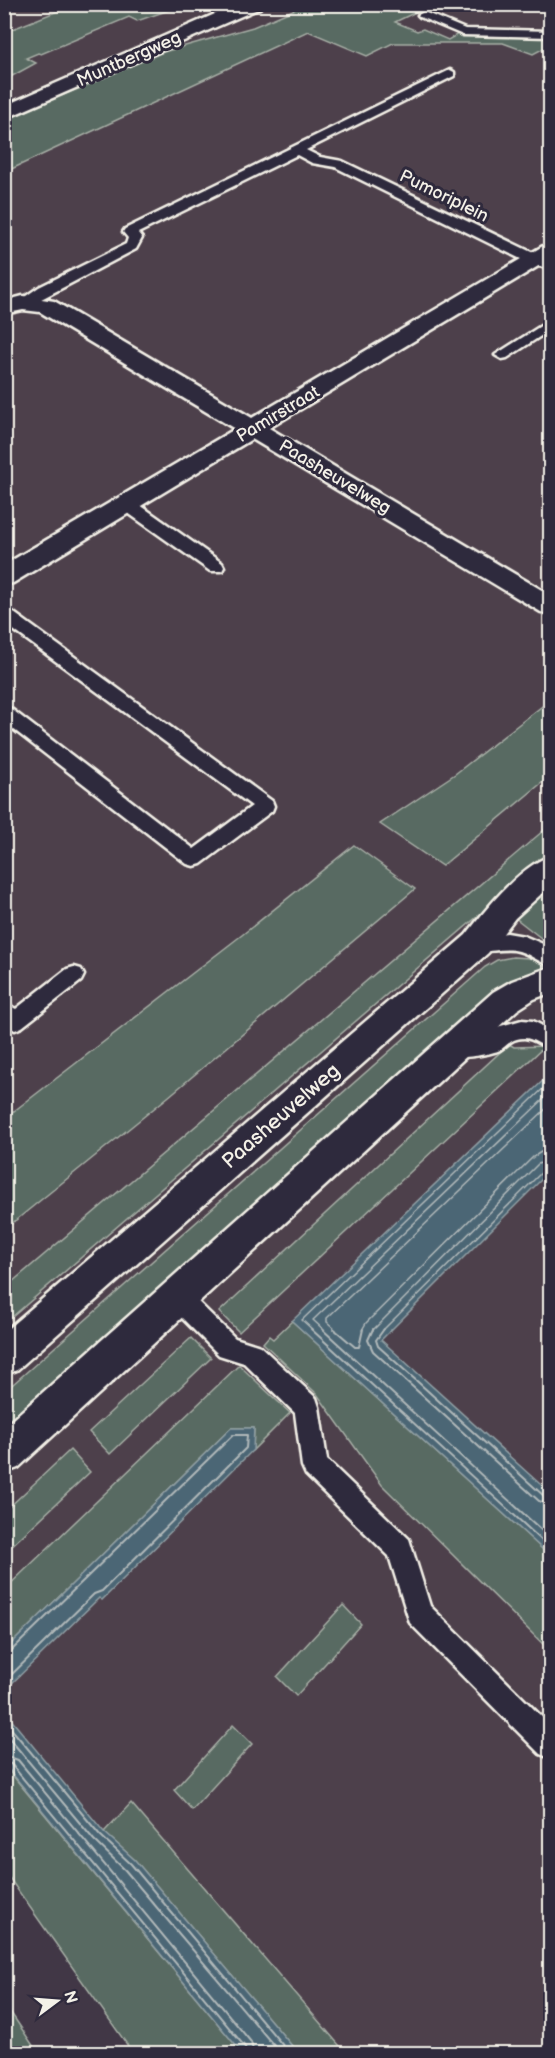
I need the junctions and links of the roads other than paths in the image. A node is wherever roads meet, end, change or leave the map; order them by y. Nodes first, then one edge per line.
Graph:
1 (254, 4) edge
2 (424, 15) dead end
3 (550, 34) edge
4 (450, 74) dead end
5 (4, 113) edge
6 (310, 143) junction
7 (297, 150) junction
8 (338, 164) junction
9 (545, 258) edge
10 (14, 305) edge
11 (550, 324) edge
12 (502, 355) dead end
13 (254, 428) junction
14 (127, 504) junction
15 (216, 567) dead end
16 (4, 577) edge
17 (550, 606) edge
18 (4, 614) edge
19 (4, 712) edge
20 (550, 868) edge
21 (477, 944) junction
22 (550, 957) edge
23 (74, 975) dead end
24 (550, 980) edge
25 (8, 1020) edge
26 (550, 1040) edge
27 (452, 1050) junction
28 (177, 1297) junction
29 (4, 1357) edge
30 (4, 1454) edge
31 (550, 1744) edge

1 - 5 street, Muntbergweg
2 - 3 lane
4 - 6 lane
6 - 7 lane
6 - 8 lane, Pumoriplein
7 - 8 lane, Pumoriplein
7 - 10 lane
8 - 9 lane, Pumoriplein
9 - 13 street, Pamirstraat
10 - 13 street, Paasheuvelweg
11 - 12 lane
13 - 14 street, Pamirstraat
13 - 17 street, Paasheuvelweg
14 - 15 lane
14 - 16 street, Pamirstraat
18 - 19 lane
20 - 21 street, Paasheuvelweg
21 - 22 lane
21 - 29 street, Paasheuvelweg
23 - 25 lane
24 - 27 street
26 - 27 lane
27 - 28 street
28 - 30 street
28 - 31 lane

